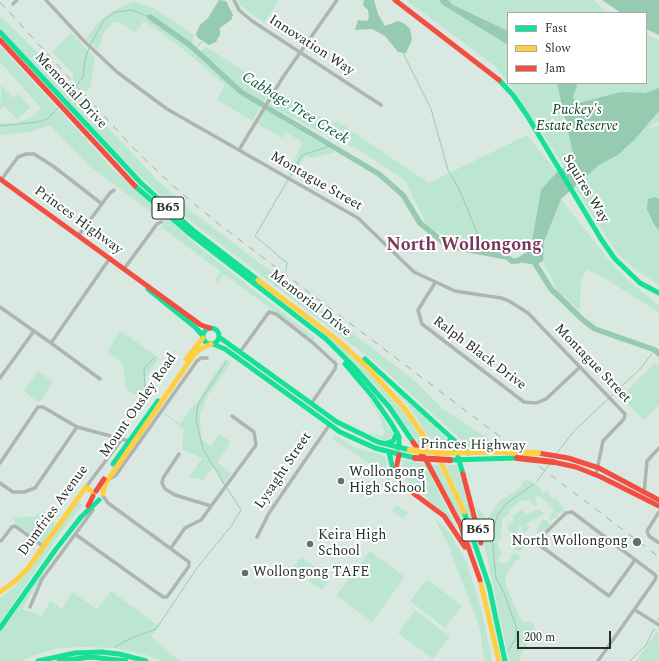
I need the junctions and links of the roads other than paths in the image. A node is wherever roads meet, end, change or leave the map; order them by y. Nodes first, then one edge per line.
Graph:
1 (17, 0) edge
2 (46, 0) edge
3 (234, 0) edge
4 (336, 0) edge
5 (395, 0) edge
6 (13, 4) dead end
7 (0, 32) edge
8 (0, 40) edge
9 (301, 53) junction
10 (52, 93) junction
11 (381, 106) dead end
12 (71, 114) junction
13 (239, 150) junction
14 (0, 179) edge
15 (114, 190) dead end
16 (102, 204) junction
17 (161, 222) dead end
18 (78, 236) junction
19 (110, 258) junction
20 (124, 269) junction
21 (142, 282) junction
22 (435, 283) junction
23 (659, 293) edge
24 (0, 307) edge
25 (301, 310) junction
26 (291, 313) junction
27 (210, 328) junction
28 (34, 331) junction
29 (203, 337) junction
30 (219, 337) junction
31 (51, 343) junction
32 (212, 344) junction
33 (240, 353) junction
34 (207, 358) dead end
35 (580, 367) junction
36 (183, 370) junction
37 (185, 377) junction
38 (0, 378) edge
39 (100, 379) dead end
40 (309, 403) junction
41 (302, 406) junction
42 (232, 416) dead end
43 (331, 422) junction
44 (77, 427) junction
45 (441, 429) junction
46 (397, 434) junction
47 (122, 440) junction
48 (129, 441) junction
49 (384, 444) junction
50 (659, 448) edge
51 (399, 451) junction
52 (389, 452) junction
53 (468, 453) junction
54 (0, 454) edge
55 (179, 454) dead end
56 (458, 456) junction
57 (4, 457) junction
58 (474, 459) junction
59 (0, 463) edge
60 (597, 472) junction
61 (462, 474) junction
62 (108, 480) junction
63 (2, 484) edge
64 (86, 487) junction
65 (0, 490) edge
66 (644, 493) junction
67 (98, 496) junction
68 (659, 500) edge
69 (211, 506) junction
70 (659, 506) edge
71 (93, 510) dead end
72 (659, 512) edge
73 (453, 529) junction
74 (75, 534) junction
75 (256, 537) dead end
76 (1, 541) dead end
77 (659, 543) edge
78 (43, 546) junction
79 (171, 548) junction
80 (635, 560) junction
81 (478, 572) junction
82 (489, 586) junction
83 (0, 592) edge
84 (30, 607) dead end
85 (635, 610) junction
86 (659, 625) edge
87 (0, 628) edge
88 (38, 661) edge
89 (59, 661) edge
90 (126, 661) edge
91 (146, 661) edge
92 (499, 661) edge
93 (505, 661) edge
94 (598, 661) edge

1 - 6 street
2 - 13 street, Montague Street
3 - 9 street, Innovation Way
4 - 9 street
5 - 23 main road, Squires Way
7 - 10 main road, Memorial Drive / B65
8 - 10 main road, Memorial Drive / B65
9 - 11 street, Innovation Way
9 - 13 street
10 - 12 main road, Memorial Drive / B65
12 - 25 main road, Memorial Drive / B65
12 - 26 main road, Memorial Drive / B65
13 - 22 street, Montague Street
14 - 16 street
14 - 18 main road, Princes Highway
15 - 16 street
16 - 18 street
17 - 20 street
18 - 19 main road, Princes Highway
19 - 20 main road, Princes Highway
19 - 31 street
20 - 21 main road, Princes Highway
21 - 27 main road, Princes Highway
21 - 29 main road, Princes Highway
22 - 35 street, Montague Street
22 - 35 street, Ralph Black Drive
24 - 28 street
25 - 45 main road, B65
25 - 82 main road, Memorial Drive
26 - 46 main road, B65
26 - 81 main road, Memorial Drive
27 - 29 main road
27 - 30 main road
28 - 31 street
28 - 38 street
29 - 32 main road
29 - 48 main road, Mount Ousley Road
30 - 32 main road
30 - 33 main road, Princes Highway
31 - 39 street
32 - 36 main road, Mount Ousley Road
32 - 41 main road, Princes Highway
33 - 40 main road, Princes Highway
33 - 40 street
34 - 37 street, Mount Ousley Road
35 - 60 street, Montague Street
36 - 37 street, Mount Ousley Road
36 - 62 main road, Mount Ousley Road
37 - 62 street, Mount Ousley Road
40 - 41 main road
40 - 43 main road, Princes Highway
41 - 43 main road, Princes Highway
42 - 69 street
43 - 49 main road, Princes Highway
43 - 52 main road, Princes Highway
43 - 75 street, Lysaght Street
44 - 47 street
44 - 57 street
44 - 63 street
45 - 53 main road, B65
45 - 56 main road, B65
46 - 49 main road
46 - 51 main road, B65
47 - 48 street
47 - 64 street, Dumfries Avenue
48 - 67 main road, Mount Ousley Road
49 - 51 main road, Princes Highway
50 - 66 street
51 - 52 main road, Princes Highway
51 - 56 main road, Princes Highway, bridge
51 - 56 main road, Princes Highway, bridge
51 - 73 main road, B65
52 - 73 main road
53 - 56 main road, Princes Highway
53 - 60 main road, Princes Highway, bridge
54 - 57 street
55 - 69 street
56 - 58 main road, Princes Highway
56 - 61 main road, B65
57 - 59 street
58 - 60 main road, Princes Highway, bridge
58 - 61 main road
60 - 66 main road, Princes Highway
60 - 70 main road, Princes Highway
61 - 82 main road, B65
62 - 67 main road, Mount Ousley Road
63 - 65 street
64 - 67 main road
64 - 78 main road, Dumfries Avenue
66 - 68 main road, Princes Highway
67 - 79 street
67 - 87 main road, Mount Ousley Road
69 - 79 street
71 - 74 street
72 - 77 street
73 - 81 main road, B65
74 - 79 street
74 - 84 street
76 - 78 street
78 - 83 main road, Dumfries Avenue
80 - 80 street
80 - 85 street
81 - 92 main road, Memorial Drive
82 - 93 main road, Memorial Drive
85 - 86 street
85 - 94 street
88 - 91 main road
89 - 90 main road

